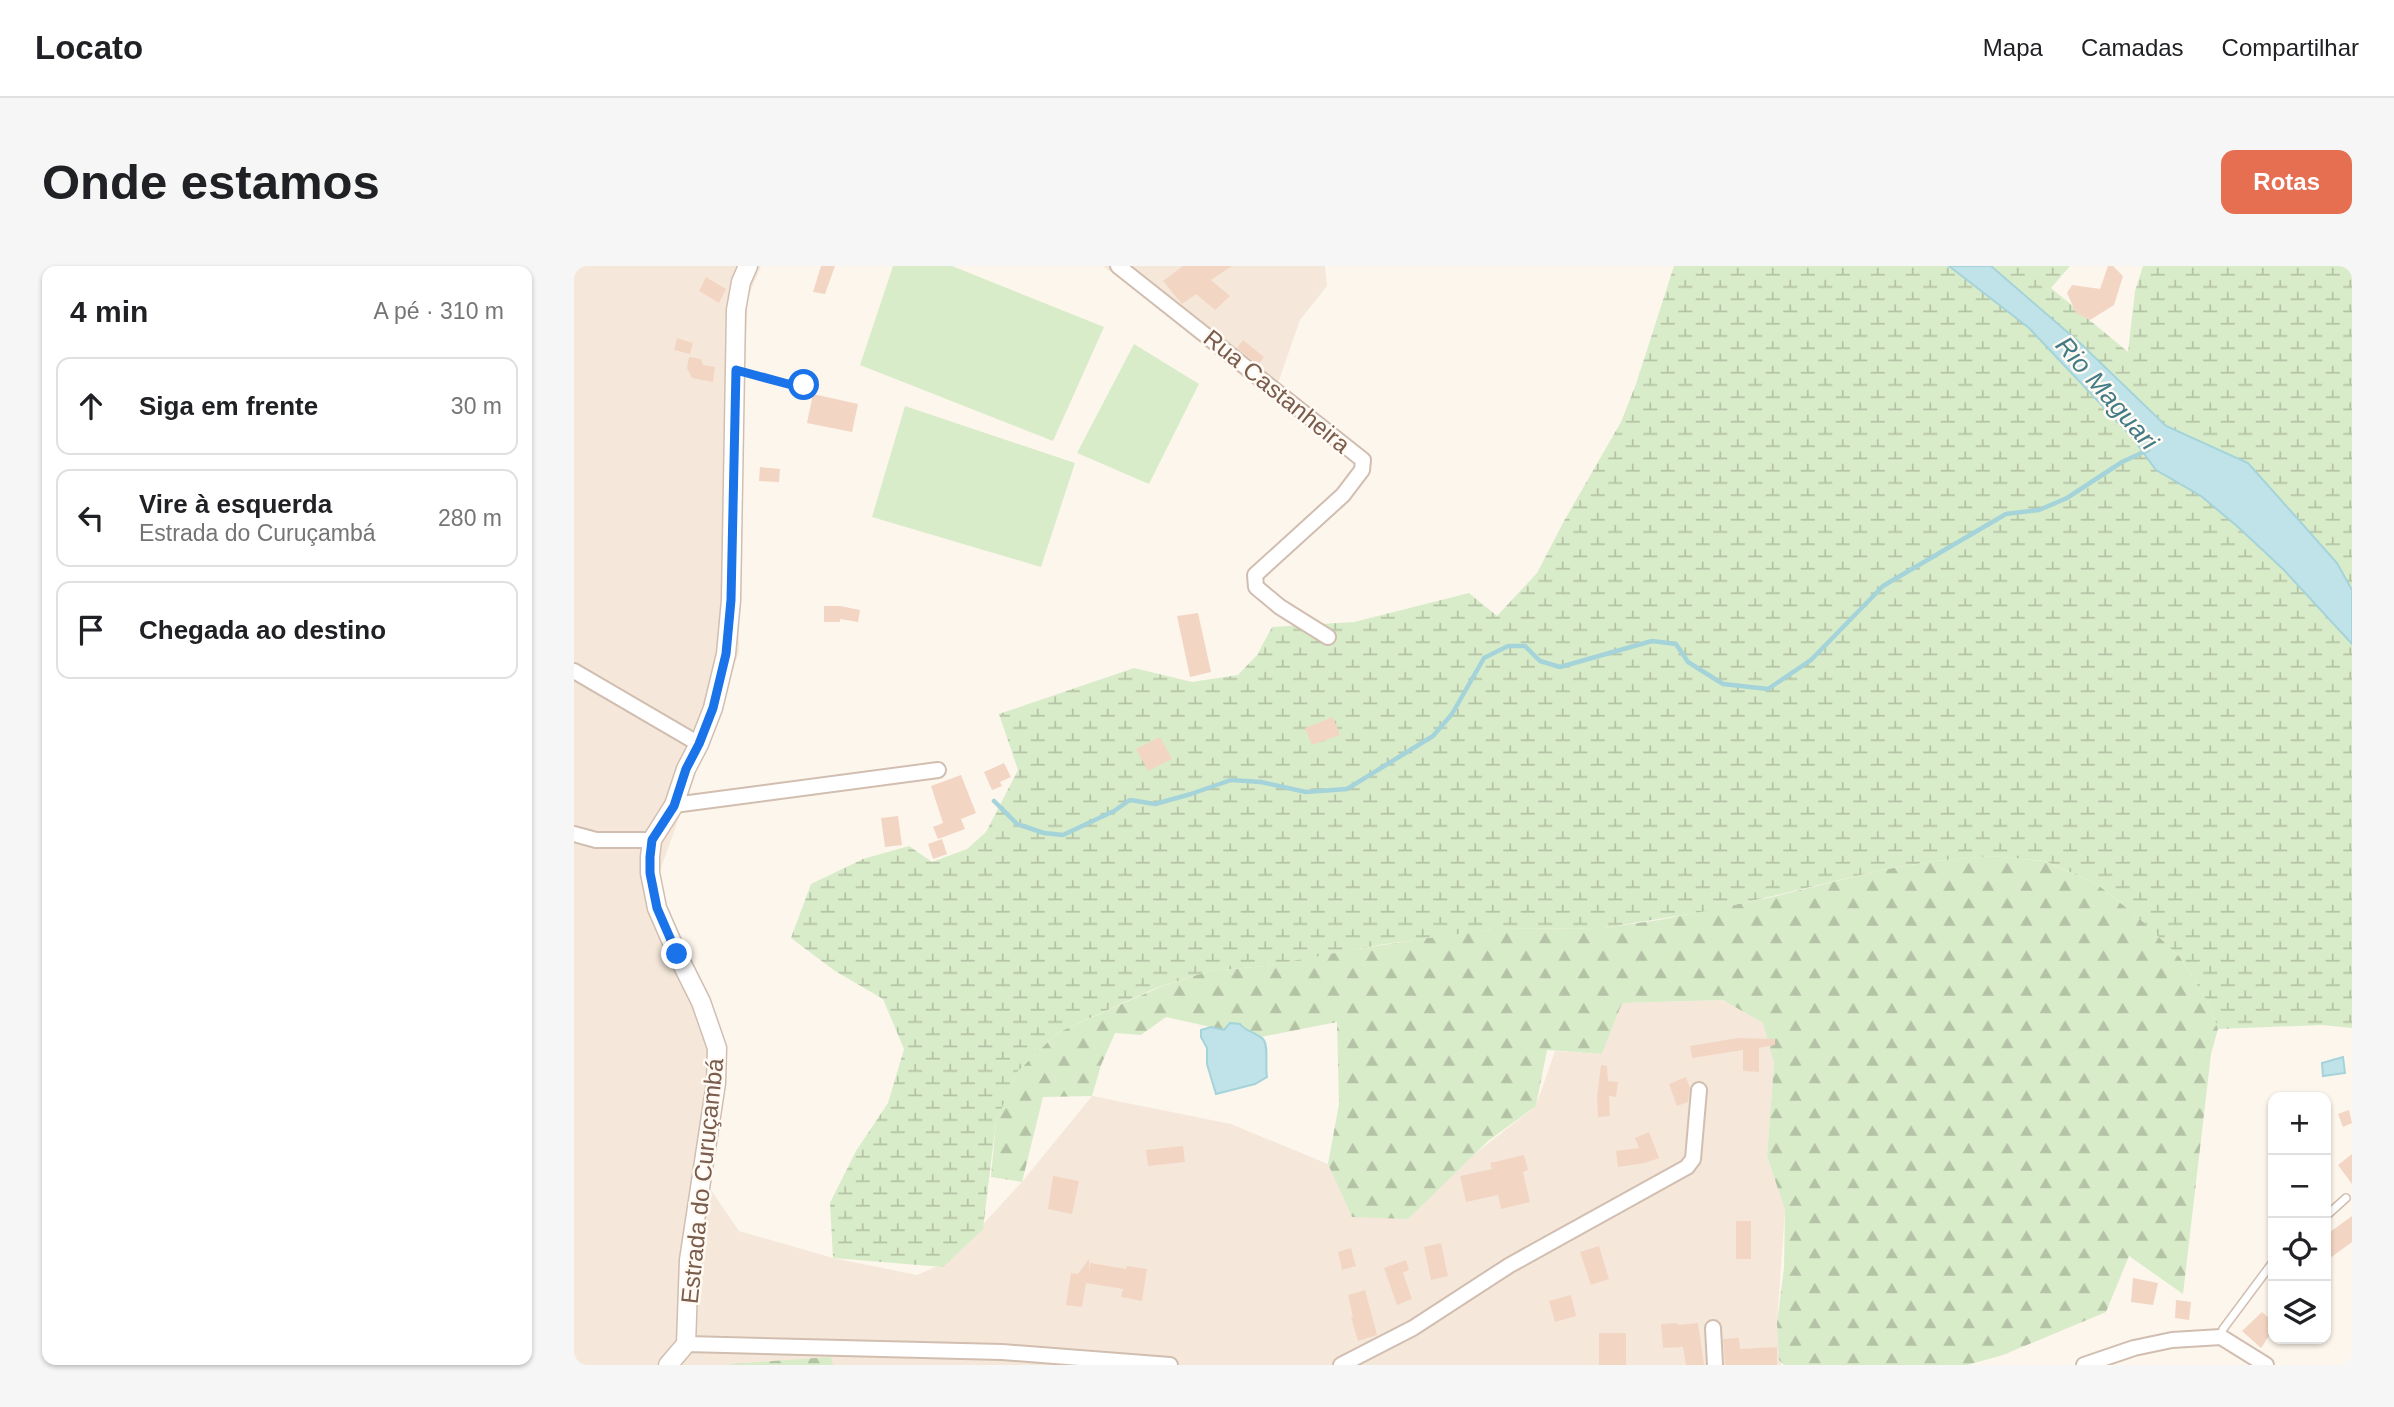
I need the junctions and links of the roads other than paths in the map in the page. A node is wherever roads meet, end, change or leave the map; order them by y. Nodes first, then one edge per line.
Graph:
1 (748, 266) edge
2 (1128, 269) edge
3 (1328, 637) dead end
4 (574, 671) edge
5 (699, 744) junction
6 (938, 770) dead end
7 (674, 806) junction
8 (574, 834) edge
9 (652, 840) junction
10 (1699, 1090) dead end
11 (2346, 1198) dead end
12 (2331, 1212) edge
13 (2268, 1269) edge
14 (1713, 1328) dead end
15 (2221, 1337) junction
16 (687, 1344) junction
17 (668, 1365) edge
18 (1159, 1365) edge
19 (1170, 1365) edge
20 (1341, 1365) edge
21 (1715, 1365) edge
22 (2084, 1365) edge
23 (2266, 1365) edge

1 - 5 street
2 - 3 street, Rua Castanheira
4 - 5 street
5 - 7 street
6 - 7 street
7 - 9 street
8 - 9 street
9 - 16 street, Estrada do Curuçambá
10 - 20 street
11 - 12 lane
13 - 15 lane
14 - 21 street
15 - 22 street
15 - 23 street
16 - 17 street
16 - 18 street
18 - 19 street

